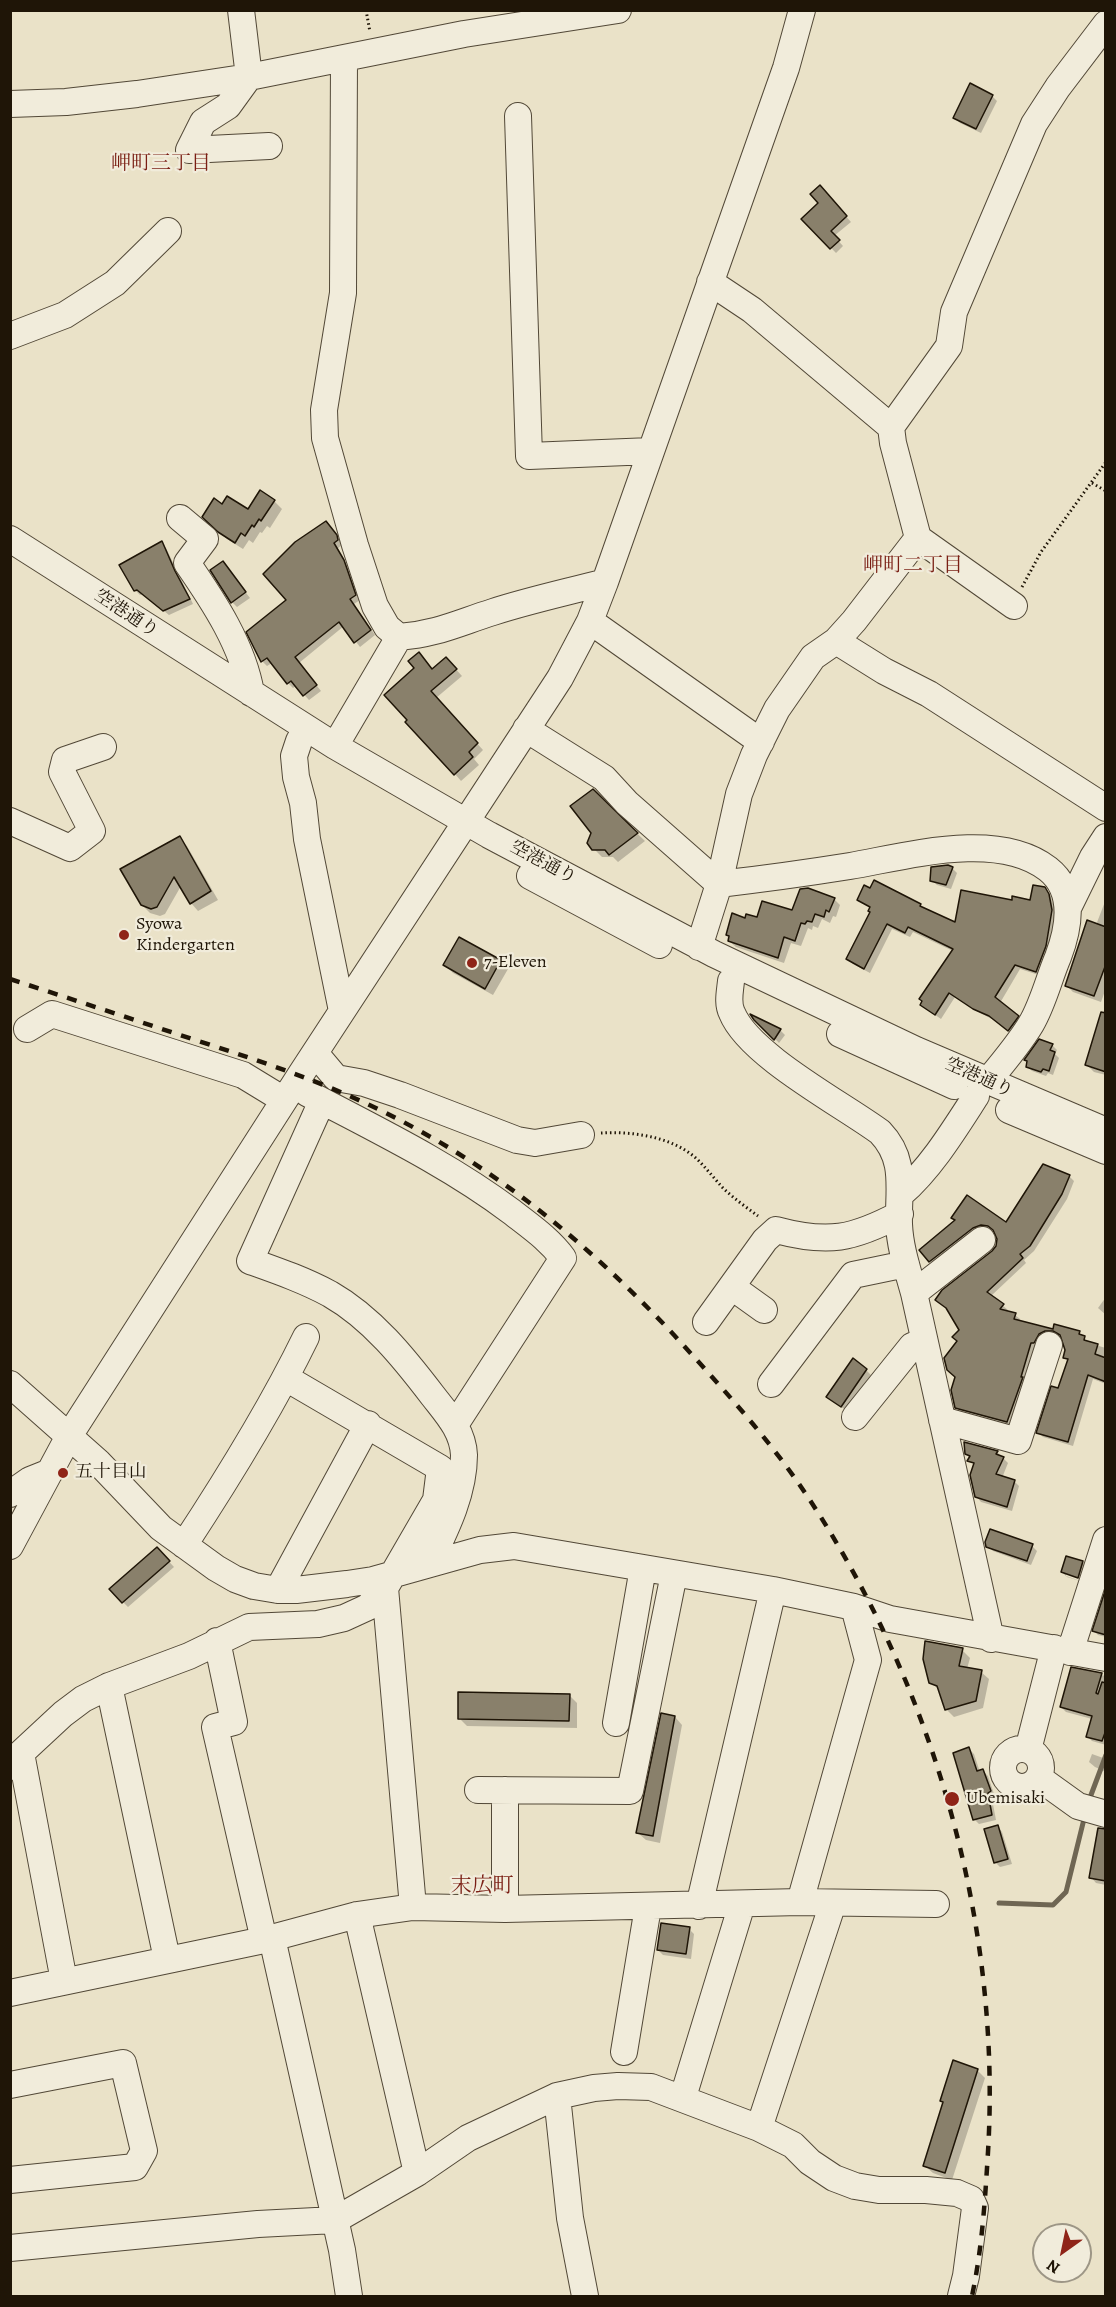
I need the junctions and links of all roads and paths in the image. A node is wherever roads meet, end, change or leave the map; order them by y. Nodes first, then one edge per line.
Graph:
1 (241, 10) edge
2 (618, 10) edge
3 (802, 10) edge
4 (576, 13) edge
5 (496, 19) edge
6 (1106, 24) edge
7 (344, 59) junction
8 (249, 77) junction
9 (10, 104) edge
10 (518, 116) dead end
11 (269, 146) dead end
12 (168, 231) dead end
13 (710, 282) junction
14 (10, 336) edge
15 (891, 427) junction
16 (651, 450) junction
17 (1106, 462) edge
18 (1092, 483) junction
19 (1106, 491) edge
20 (180, 518) dead end
21 (918, 538) junction
22 (10, 539) edge
23 (10, 559) edge
24 (605, 582) junction
25 (1014, 606) joint
26 (590, 621) junction
27 (399, 637) junction
28 (836, 641) junction
29 (251, 693) junction
30 (526, 729) junction
31 (299, 741) junction
32 (761, 742) junction
33 (335, 746) junction
34 (103, 747) dead end
35 (1106, 808) edge
36 (10, 821) edge
37 (461, 828) junction
38 (1106, 837) edge
39 (719, 884) junction
40 (1068, 908) junction
41 (699, 947) junction
42 (731, 981) junction
43 (342, 1011) junction
44 (27, 1029) dead end
45 (315, 1053) junction
46 (982, 1089) junction
47 (289, 1093) junction
48 (322, 1101) junction
49 (1106, 1131) edge
50 (581, 1135) joint
51 (1106, 1151) edge
52 (900, 1204) junction
53 (776, 1230) junction
54 (982, 1240) dead end
55 (906, 1264) junction
56 (732, 1287) junction
57 (914, 1293) junction
58 (764, 1310) dead end
59 (706, 1322) dead end
60 (306, 1337) dead end
61 (924, 1341) junction
62 (1049, 1345) dead end
63 (286, 1378) junction
64 (10, 1384) edge
65 (771, 1384) dead end
66 (855, 1417) dead end
67 (942, 1420) junction
68 (368, 1424) junction
69 (455, 1425) junction
70 (69, 1436) junction
71 (50, 1472) junction
72 (10, 1494) edge
73 (1106, 1540) edge
74 (184, 1545) junction
75 (10, 1546) edge
76 (430, 1562) junction
77 (644, 1568) junction
78 (674, 1574) junction
79 (390, 1581) junction
80 (278, 1590) junction
81 (773, 1590) junction
82 (854, 1607) junction
83 (991, 1639) junction
84 (217, 1641) junction
85 (1062, 1650) junction
86 (1106, 1658) edge
87 (110, 1686) junction
88 (616, 1723) dead end
89 (16, 1760) edge
90 (478, 1790) dead end
91 (505, 1790) junction
92 (1100, 1813) edge
93 (800, 1902) junction
94 (833, 1903) junction
95 (742, 1904) junction
96 (936, 1905) dead end
97 (699, 1906) junction
98 (413, 1907) junction
99 (648, 1907) junction
100 (504, 1909) junction
101 (357, 1915) junction
102 (268, 1939) junction
103 (167, 1959) junction
104 (64, 1981) junction
105 (10, 1993) edge
106 (624, 2052) dead end
107 (10, 2085) edge
108 (557, 2097) junction
109 (683, 2097) junction
110 (759, 2128) junction
111 (417, 2173) junction
112 (10, 2180) edge
113 (334, 2220) junction
114 (10, 2248) edge
115 (349, 2296) edge
116 (585, 2296) edge
117 (960, 2296) edge

1 - 8 street
2 - 4 street
3 - 13 street
4 - 5 street
5 - 7 street
6 - 15 street
7 - 8 street
7 - 27 street
8 - 9 street
8 - 11 street
10 - 16 street
12 - 14 street
13 - 15 street
13 - 16 street
15 - 21 street
16 - 24 street
17 - 18 path
18 - 19 path
18 - 25 path
20 - 29 street
21 - 25 street
21 - 28 street
22 - 29 street, 空港通り
23 - 31 street, 空港通り
24 - 26 street
24 - 27 street
26 - 30 street
26 - 32 street
27 - 33 street
28 - 32 street
28 - 35 street
29 - 33 street, 空港通り
30 - 37 street
30 - 39 street
31 - 37 street, 空港通り
31 - 43 street
32 - 39 street
33 - 37 street, 空港通り
34 - 36 street
37 - 41 street, 空港通り
37 - 42 street, 空港通り
37 - 43 street
38 - 40 street
39 - 40 street
39 - 41 street
40 - 46 street
41 - 46 street, 空港通り
42 - 46 street, 空港通り
42 - 52 street
43 - 45 street
44 - 47 street
45 - 47 street
45 - 50 street
46 - 49 street, 空港通り
46 - 51 street, 空港通り
46 - 52 street
47 - 48 street
47 - 70 street
48 - 69 street
48 - 69 street
50 - 53 path
52 - 53 street
52 - 55 street
53 - 56 street
54 - 57 street
55 - 57 street
55 - 65 street
56 - 58 street
56 - 59 street
57 - 61 street
60 - 63 street
61 - 66 street
61 - 67 street
62 - 67 street
63 - 68 street
63 - 74 street
64 - 70 street
67 - 83 street
68 - 79 street
68 - 80 street
69 - 76 street
70 - 71 street
70 - 74 street
71 - 72 street
71 - 75 street
73 - 85 street
74 - 80 street
76 - 77 street
76 - 79 street
77 - 78 street
77 - 88 street
78 - 81 street
78 - 91 street
79 - 80 street
79 - 84 street
79 - 98 street
81 - 82 street
81 - 97 street
82 - 83 street
82 - 93 street
83 - 85 street
84 - 87 street
84 - 102 street
85 - 86 street
85 - 92 street
87 - 89 street
87 - 103 street
89 - 104 street
90 - 91 street
91 - 100 street
93 - 94 street
93 - 95 street
94 - 96 street
94 - 110 street
95 - 97 street
95 - 109 street
97 - 99 street
98 - 100 street
98 - 101 street
99 - 100 street
99 - 106 street
101 - 102 street
101 - 111 street
102 - 103 street
102 - 113 street
103 - 104 street
104 - 105 street
107 - 112 street
108 - 109 street
108 - 111 street
108 - 116 street
109 - 110 street
110 - 117 street
111 - 113 street
113 - 114 street
113 - 115 street

